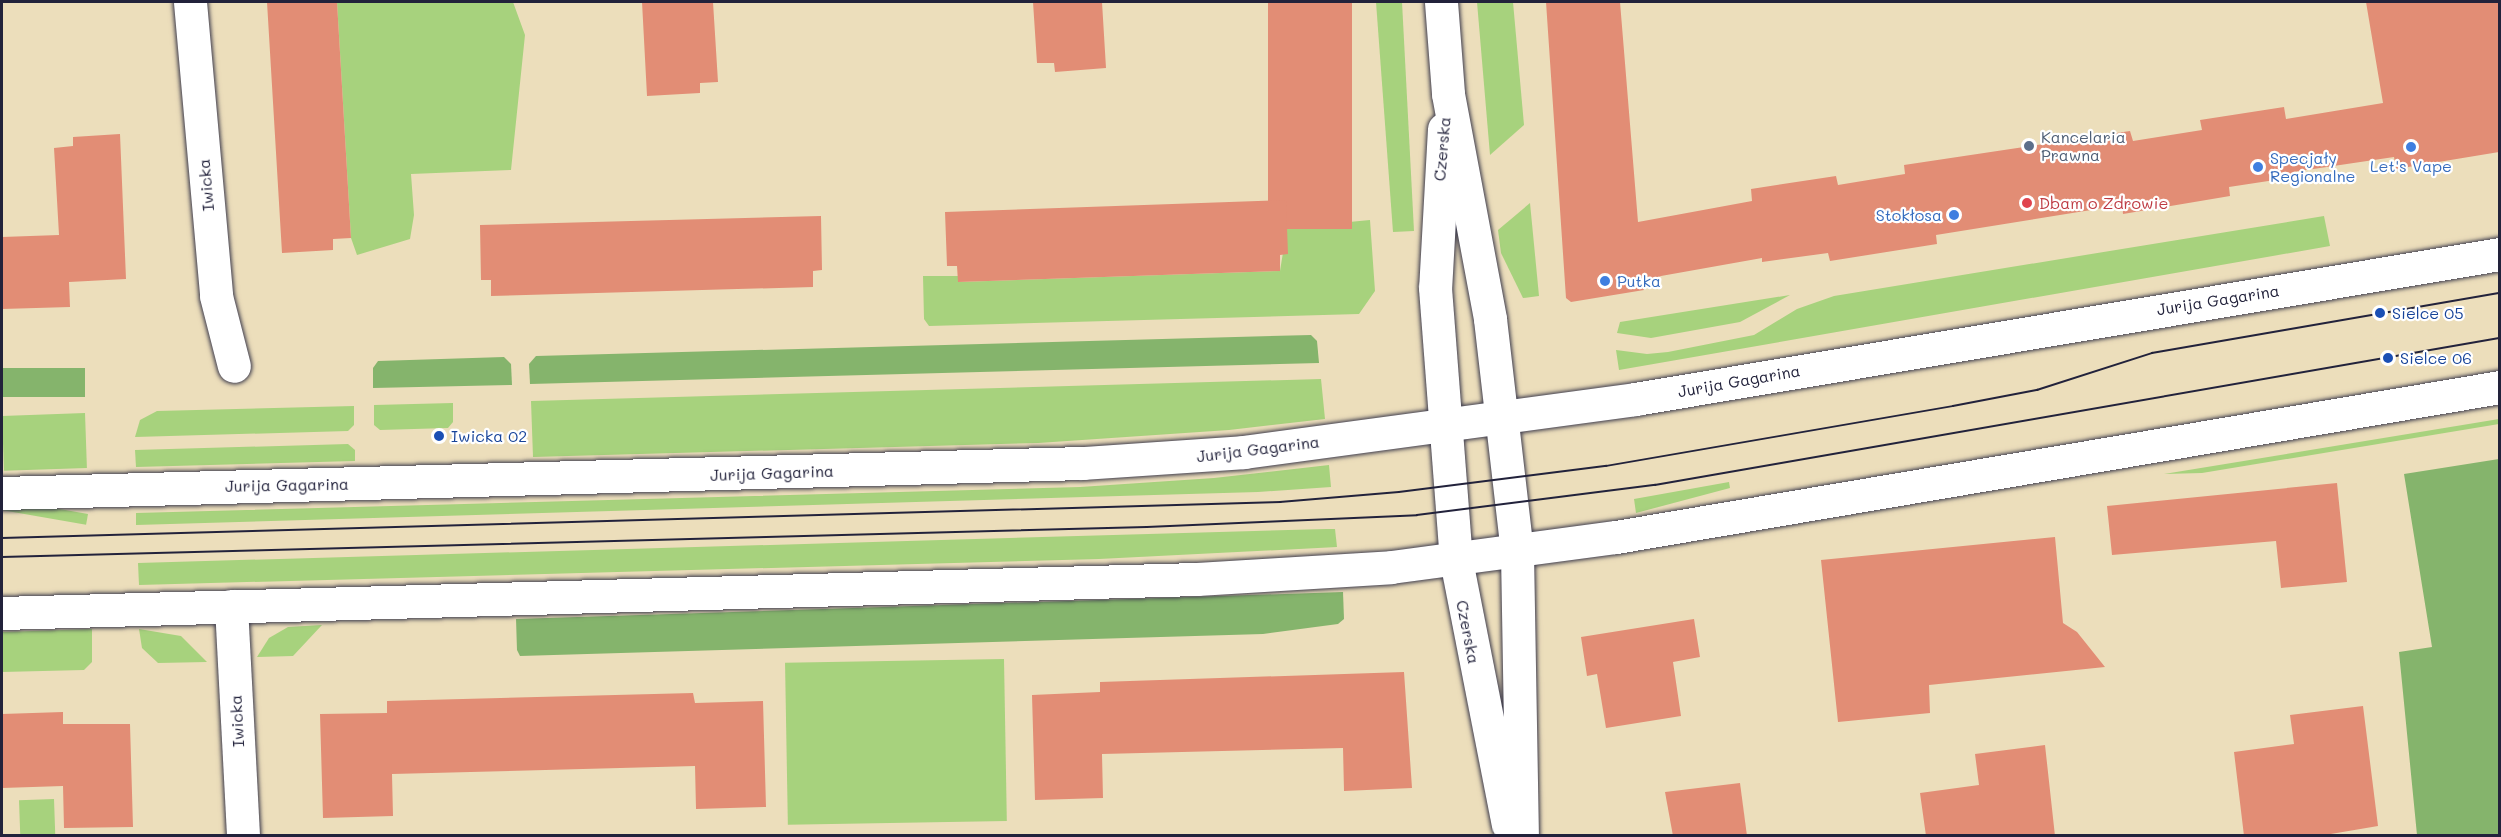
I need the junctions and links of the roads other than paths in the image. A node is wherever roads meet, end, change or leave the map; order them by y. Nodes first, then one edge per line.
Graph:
1 (190, 2) edge
2 (1441, 2) edge
3 (1448, 94) junction
4 (2499, 254) edge
5 (234, 366) dead end
6 (2499, 387) edge
7 (1501, 419) junction
8 (1444, 427) junction
9 (2, 493) edge
10 (1517, 553) junction
11 (1456, 560) junction
12 (231, 606) junction
13 (2, 612) edge
14 (243, 836) edge
15 (1510, 836) edge
16 (1522, 836) edge

1 - 5 main road, Iwicka
2 - 3 main road
3 - 7 main road, Czerska
3 - 8 main road, Czerska
4 - 7 main road, Jurija Gagarina
6 - 10 main road
7 - 8 main road, Jurija Gagarina
7 - 10 main road, Czerska
8 - 9 main road, Jurija Gagarina
8 - 11 main road, Czerska
10 - 11 main road
10 - 16 main road, Czerska
11 - 12 main road
11 - 15 main road, Czerska
12 - 13 main road
12 - 14 main road, Iwicka

